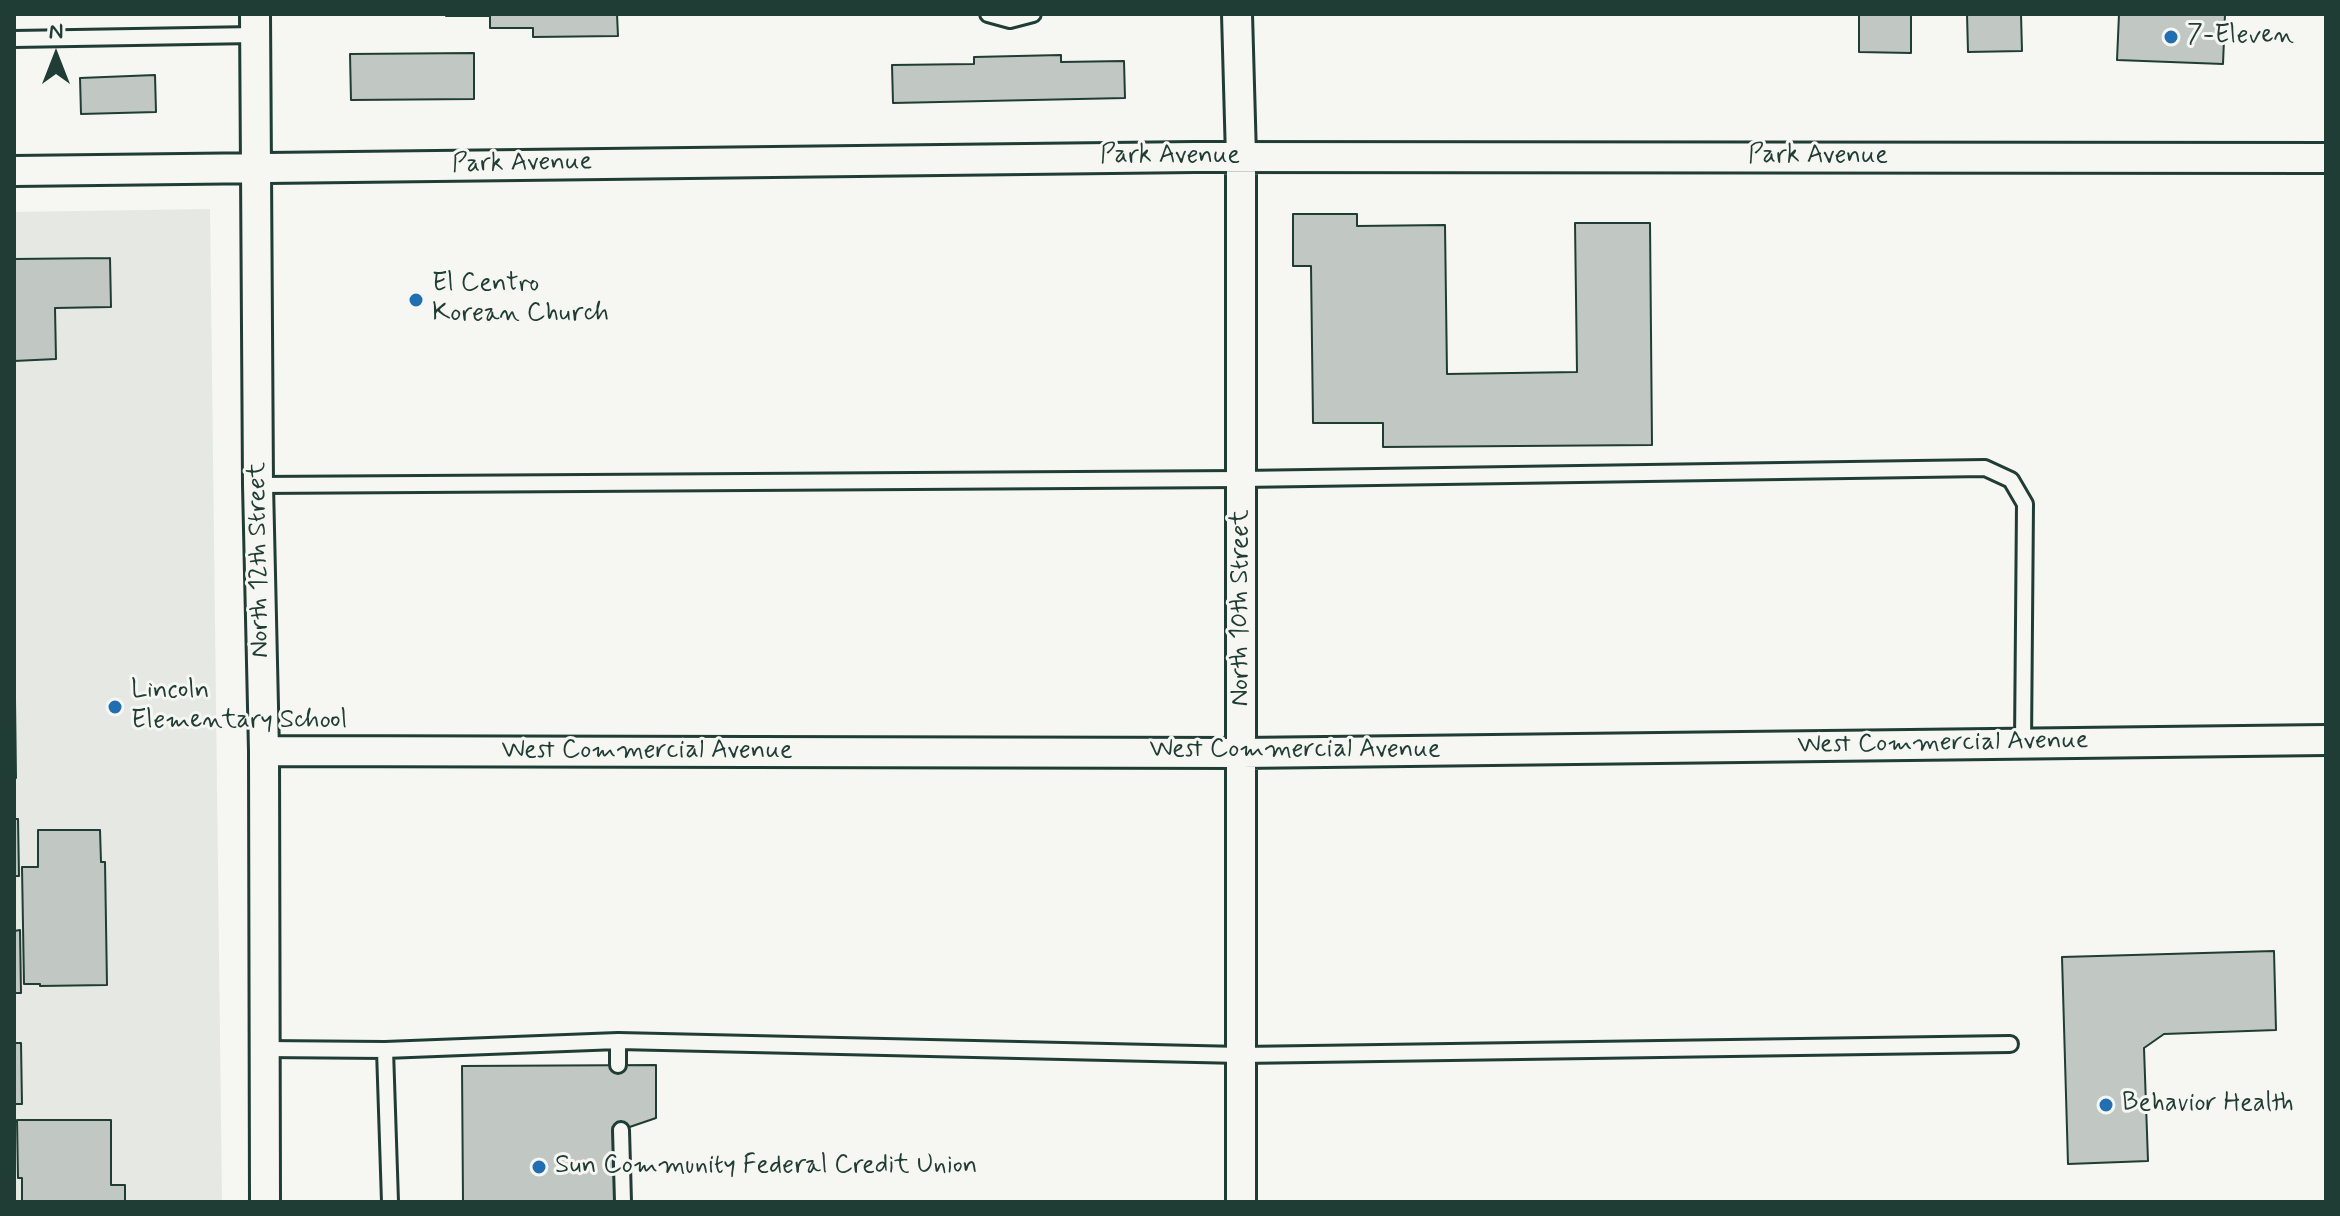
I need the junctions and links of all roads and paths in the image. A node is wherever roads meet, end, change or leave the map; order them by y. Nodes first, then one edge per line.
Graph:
1 (988, 14) edge
2 (1033, 14) edge
3 (1237, 14) edge
4 (255, 25) edge
5 (14, 39) edge
6 (1241, 157) junction
7 (2326, 158) edge
8 (256, 166) junction
9 (14, 171) edge
10 (1241, 479) junction
11 (258, 485) junction
12 (2326, 740) edge
13 (2023, 743) junction
14 (264, 751) junction
15 (1242, 753) junction
16 (618, 1041) junction
17 (2010, 1044) dead end
18 (264, 1049) junction
19 (385, 1050) junction
20 (1241, 1055) junction
21 (618, 1065) dead end
22 (621, 1130) dead end
23 (265, 1202) edge
24 (390, 1202) edge
25 (623, 1202) edge
26 (1241, 1202) edge

1 - 2 lane
3 - 6 street, North 10th Street
4 - 5 lane
4 - 8 street, North 12th Street
6 - 7 street, Park Avenue
6 - 8 street, Park Avenue
6 - 10 street, North 10th Street
8 - 9 street, Park Avenue
8 - 11 street, North 12th Street
10 - 11 lane
10 - 13 lane
10 - 15 street, North 10th Street
11 - 14 street, North 12th Street
12 - 13 street, West Commercial Avenue
13 - 15 street, West Commercial Avenue
14 - 15 street, West Commercial Avenue
14 - 18 street, North 12th Street
15 - 20 street, North 10th Street
16 - 19 lane
16 - 20 lane
16 - 21 lane
17 - 20 lane
18 - 19 lane
18 - 23 street, North 12th Street
19 - 24 lane
20 - 26 street, North 10th Street
22 - 25 lane

